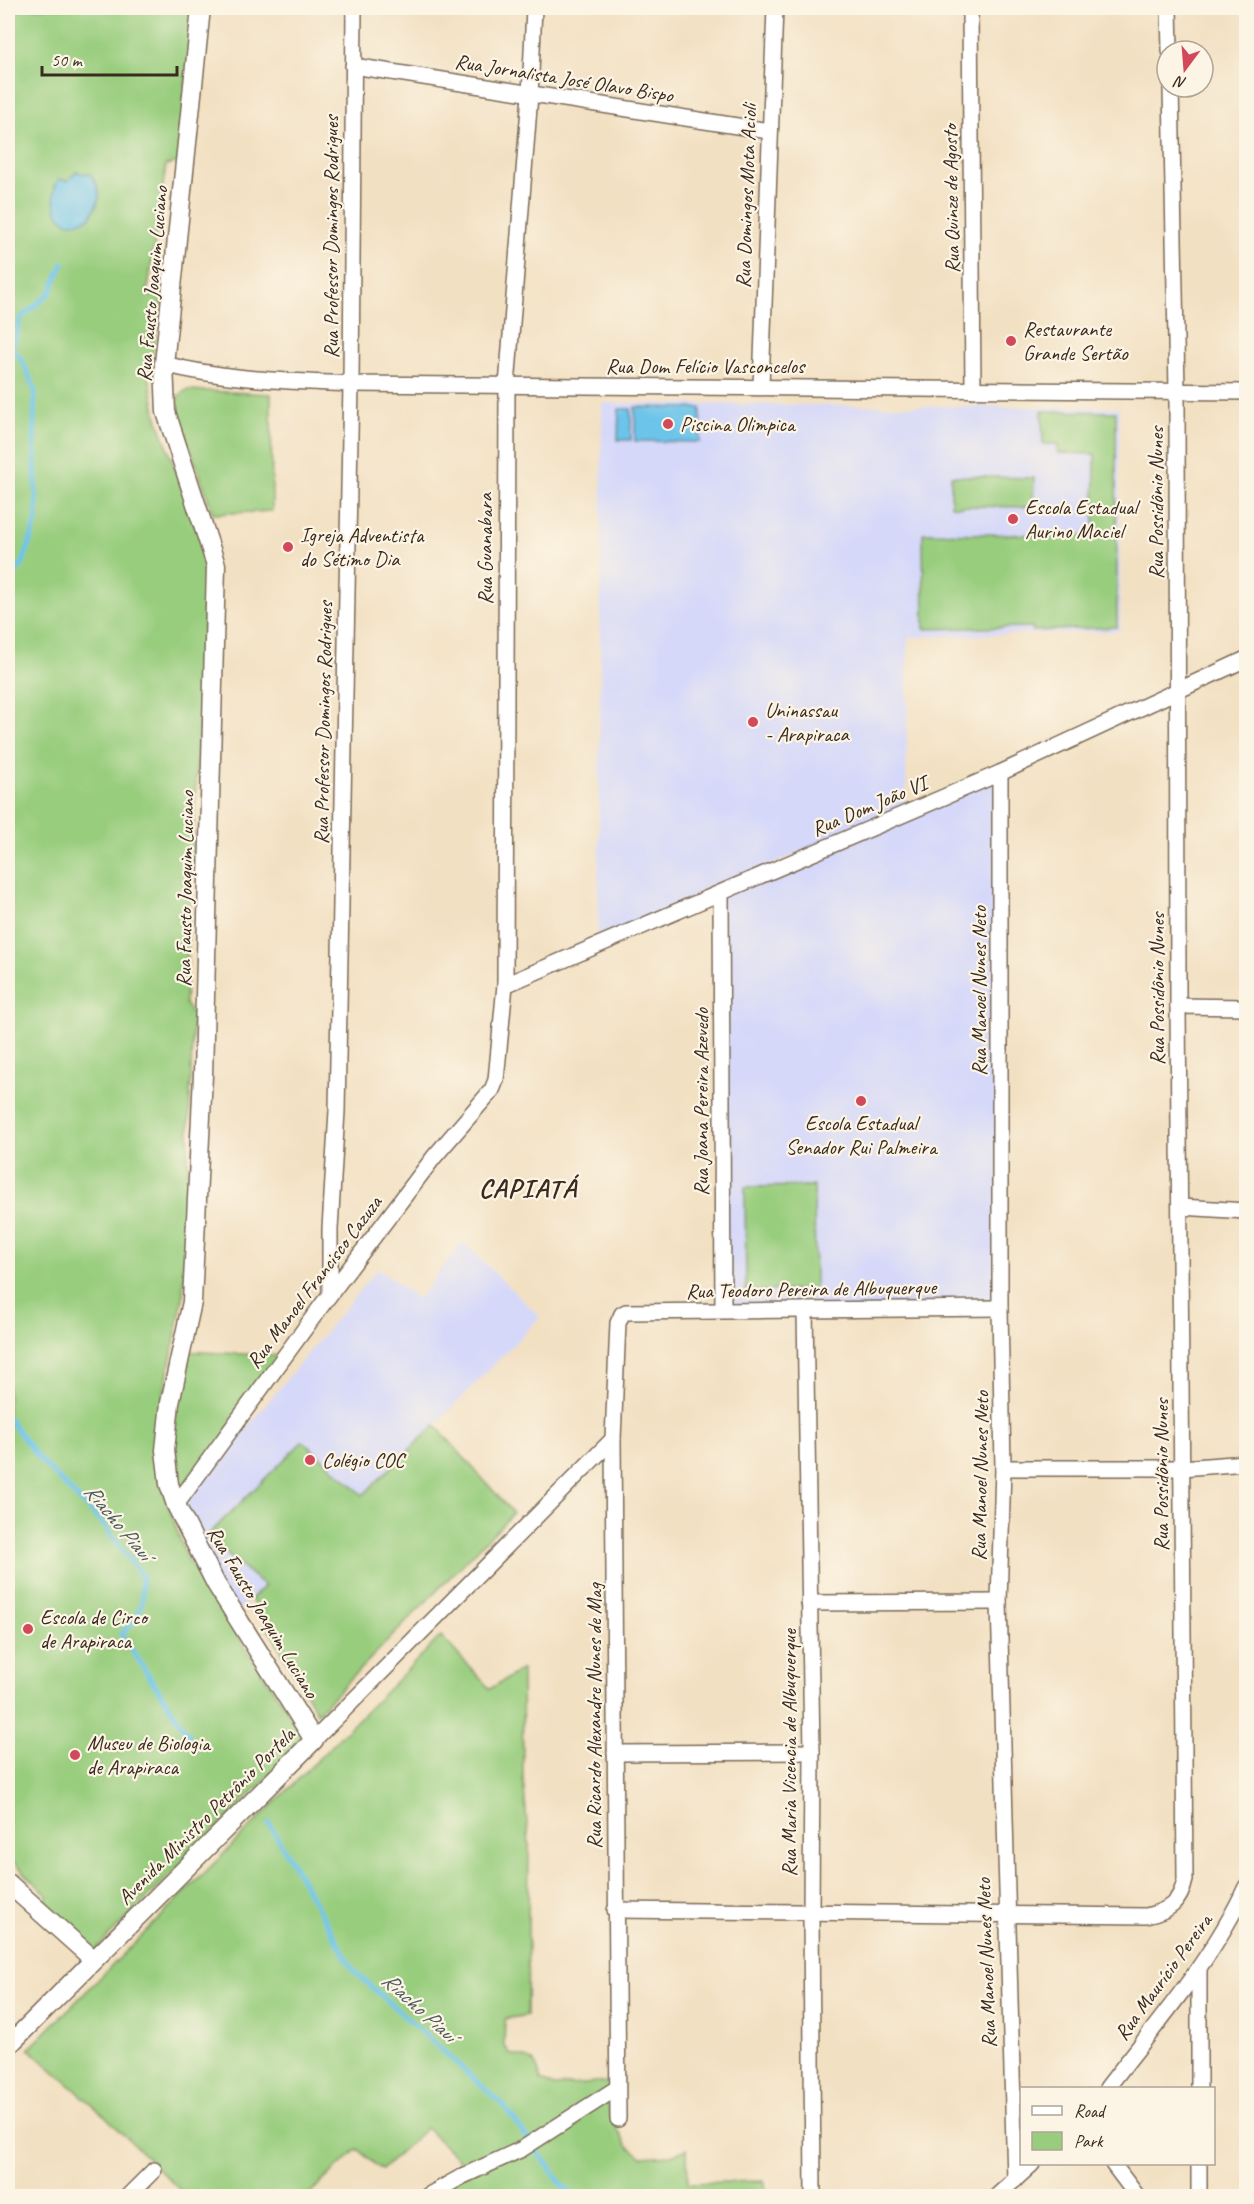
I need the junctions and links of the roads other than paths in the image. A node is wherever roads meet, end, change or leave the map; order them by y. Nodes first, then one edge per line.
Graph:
1 (201, 8) edge
2 (354, 8) edge
3 (534, 8) edge
4 (775, 8) edge
5 (970, 8) edge
6 (1169, 8) edge
7 (1170, 39) edge
8 (353, 66) junction
9 (530, 95) junction
10 (1171, 99) edge
11 (769, 131) junction
12 (164, 364) junction
13 (351, 384) junction
14 (507, 386) junction
15 (761, 387) junction
16 (974, 390) junction
17 (1177, 391) junction
18 (1246, 392) edge
19 (1246, 659) edge
20 (1177, 691) junction
21 (1000, 772) junction
22 (721, 894) junction
23 (505, 985) junction
24 (1178, 1006) junction
25 (1246, 1007) edge
26 (492, 1090) joint
27 (1180, 1207) junction
28 (1246, 1210) edge
29 (330, 1294) junction
30 (1000, 1308) junction
31 (723, 1310) junction
32 (806, 1310) junction
33 (622, 1314) joint
34 (613, 1439) junction
35 (1246, 1463) edge
36 (1004, 1468) junction
37 (1182, 1468) junction
38 (176, 1505) junction
39 (999, 1602) junction
40 (809, 1603) junction
41 (314, 1740) junction
42 (615, 1752) junction
43 (812, 1752) junction
44 (8, 1882) edge
45 (1246, 1887) edge
46 (615, 1910) junction
47 (811, 1913) junction
48 (1006, 1913) junction
49 (93, 1959) junction
50 (1199, 1968) junction
51 (8, 2046) edge
52 (1108, 2087) edge
53 (1199, 2087) edge
54 (617, 2088) junction
55 (618, 2119) dead end
56 (1030, 2165) edge
57 (1114, 2165) edge
58 (1199, 2165) edge
59 (154, 2170) dead end
60 (1015, 2180) junction
61 (128, 2196) edge
62 (427, 2196) edge
63 (813, 2196) edge
64 (997, 2196) edge
65 (1137, 2196) edge
66 (1199, 2196) edge

1 - 12 street, Rua Fausto Joaquim Luciano
2 - 8 street, Rua Professor Domingos Rodrigues
3 - 9 street, Rua Guanabara
4 - 11 street, Rua Domingos Mota Acioli
5 - 16 street, Rua Quinze de Agosto
6 - 7 street
8 - 9 street, Rua Jornalista José Olavo Bispo
8 - 13 street, Rua Professor Domingos Rodrigues
9 - 11 street, Rua Jornalista José Olavo Bispo
9 - 14 street, Rua Guanabara
10 - 17 street, Rua Possidônio Nunes
11 - 15 street, Rua Domingos Mota Acioli
12 - 13 street, Rua Dom Felício Vasconcelos
12 - 38 street, Rua Fausto Joaquim Luciano
13 - 14 street, Rua Dom Felício Vasconcelos
13 - 29 street, Rua Professor Domingos Rodrigues
14 - 15 street, Rua Dom Felício Vasconcelos
14 - 23 street, Rua Guanabara
15 - 16 street, Rua Dom Felício Vasconcelos
16 - 17 street, Rua Dom Felício Vasconcelos
17 - 18 street, Rua Dom Felício Vasconcelos
17 - 20 street, Rua Possidônio Nunes
19 - 20 street, Rua Dom João VI
20 - 21 street, Rua Dom João VI
20 - 24 street, Rua Possidônio Nunes
21 - 22 street, Rua Dom João VI
21 - 30 street, Rua Manoel Nunes Neto
22 - 23 street, Rua Dom João VI
22 - 31 street, Rua Joana Pereira Azevedo
23 - 26 street, Rua Guanabara
24 - 25 street
24 - 27 street, Rua Possidônio Nunes
26 - 29 street, Rua Manoel Francisco Cazuza
27 - 28 street
27 - 37 street, Rua Possidônio Nunes
29 - 38 street, Rua Manoel Francisco Cazuza
30 - 32 street, Rua Teodoro Pereira de Albuquerque
30 - 36 street, Rua Manoel Nunes Neto
31 - 32 street, Rua Teodoro Pereira de Albuquerque
31 - 33 street, Rua Teodoro Pereira de Albuquerque
32 - 40 street, Rua Maria Vicencia de Albuquerque
33 - 34 street, Rua Ricardo Alexandre Nunes de Mag
34 - 41 street, Avenida Ministro Petrônio Portela
34 - 42 street, Rua Ricardo Alexandre Nunes de Mag
35 - 37 street
36 - 37 street
36 - 39 street, Rua Manoel Nunes Neto
37 - 48 street, Rua Possidônio Nunes
38 - 41 street, Rua Fausto Joaquim Luciano
39 - 40 street
39 - 48 street, Rua Manoel Nunes Neto
40 - 43 street, Rua Maria Vicencia de Albuquerque
41 - 49 street, Avenida Ministro Petrônio Portela
42 - 43 street
42 - 46 street, Rua Ricardo Alexandre Nunes de Mag
43 - 47 street, Rua Maria Vicencia de Albuquerque
44 - 49 street
45 - 50 street, Rua Maurício Pereira
46 - 47 street
46 - 54 street, Rua Ricardo Alexandre Nunes de Mag
47 - 48 street
47 - 63 street, Rua Maria Vicencia de Albuquerque
48 - 60 street, Rua Manoel Nunes Neto
49 - 51 street, Avenida Ministro Petrônio Portela
50 - 52 street, Rua Maurício Pereira
50 - 53 street
54 - 55 street, Rua Ricardo Alexandre Nunes de Mag
54 - 62 street
56 - 60 street
57 - 65 street
58 - 66 street
59 - 61 street
60 - 64 street

